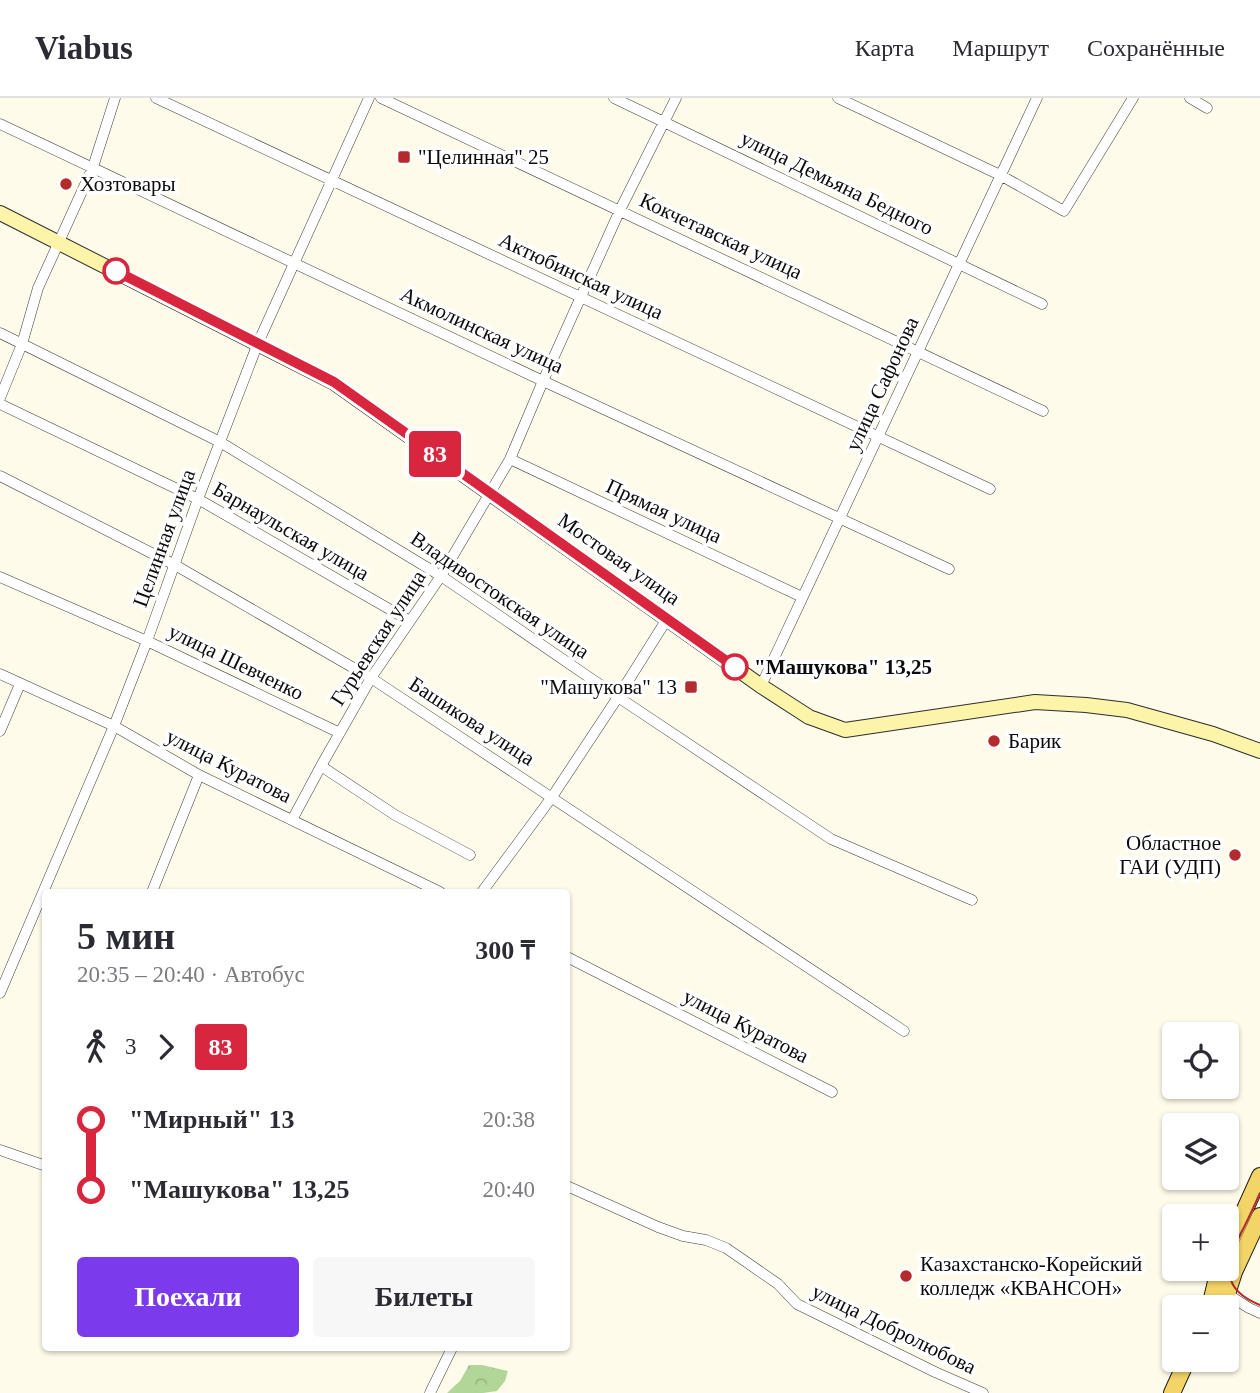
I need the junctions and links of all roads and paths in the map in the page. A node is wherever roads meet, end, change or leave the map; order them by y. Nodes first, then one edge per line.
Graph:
1 (115, 98) edge
2 (156, 98) edge
3 (369, 98) edge
4 (381, 98) edge
5 (614, 98) edge
6 (676, 98) edge
7 (838, 98) edge
8 (1037, 98) edge
9 (1133, 98) edge
10 (1190, 98) edge
11 (1207, 108) dead end
12 (664, 122) junction
13 (0, 124) edge
14 (93, 167) junction
15 (1000, 176) junction
16 (332, 180) junction
17 (620, 210) junction
18 (0, 213) edge
19 (59, 242) junction
20 (294, 262) junction
21 (960, 263) junction
22 (580, 297) junction
23 (1042, 304) dead end
24 (0, 333) edge
25 (258, 343) junction
26 (22, 344) junction
27 (918, 351) junction
28 (543, 381) junction
29 (0, 398) edge
30 (0, 404) edge
31 (1043, 411) dead end
32 (878, 437) junction
33 (220, 442) junction
34 (510, 459) junction
35 (0, 476) edge
36 (990, 489) dead end
37 (490, 494) junction
38 (198, 499) junction
39 (840, 517) junction
40 (175, 565) junction
41 (949, 569) dead end
42 (441, 576) junction
43 (0, 577) edge
44 (802, 597) junction
45 (667, 619) junction
46 (410, 621) junction
47 (148, 641) junction
48 (0, 674) edge
49 (371, 678) junction
50 (20, 684) junction
51 (761, 686) junction
52 (618, 697) junction
53 (114, 726) junction
54 (0, 730) edge
55 (340, 733) junction
56 (1260, 751) edge
57 (321, 766) junction
58 (198, 775) junction
59 (552, 797) junction
60 (292, 820) junction
61 (470, 855) dead end
62 (44, 889) edge
63 (153, 889) edge
64 (425, 889) edge
65 (484, 889) edge
66 (42, 895) edge
67 (972, 900) dead end
68 (570, 959) edge
69 (0, 993) edge
70 (904, 1031) dead end
71 (832, 1092) dead end
72 (0, 1150) edge
73 (42, 1162) edge
74 (1260, 1176) edge
75 (570, 1187) edge
76 (1260, 1216) edge
77 (1239, 1222) edge
78 (1221, 1295) edge
79 (1239, 1304) edge
80 (1260, 1313) edge
81 (451, 1351) edge
82 (1182, 1372) edge
83 (1191, 1372) edge
84 (430, 1393) edge
85 (983, 1393) edge
86 (1172, 1393) edge
87 (1181, 1393) edge

1 - 14 street
2 - 16 street, Актюбинская улица
3 - 16 street, Целинная улица
4 - 17 street, Кокчетавская улица
5 - 12 street, улица Демьяна Бедного
6 - 12 street, Гурьевская улица
7 - 15 street
8 - 15 street, улица Сафонова
9 - 15 street
10 - 11 street
12 - 17 street, Гурьевская улица
12 - 21 street, улица Демьяна Бедного
13 - 14 street, Акмолинская улица
14 - 19 street
14 - 20 street, Акмолинская улица
15 - 21 street, улица Сафонова
16 - 20 street, Целинная улица
16 - 22 street, Актюбинская улица
17 - 22 street, Гурьевская улица
17 - 27 street, Кокчетавская улица
18 - 19 street, Мостовая улица
19 - 25 street, Мостовая улица
19 - 26 street
20 - 25 street, Целинная улица
20 - 28 street, Акмолинская улица
21 - 23 street, улица Демьяна Бедного
21 - 27 street, улица Сафонова
22 - 28 street, Гурьевская улица
22 - 32 street, Актюбинская улица
24 - 26 street, Владивостокская улица
25 - 33 street, Целинная улица
25 - 37 street, Мостовая улица
26 - 29 street
26 - 33 street, Владивостокская улица
27 - 31 street, Кокчетавская улица
27 - 32 street, улица Сафонова
28 - 34 street, Гурьевская улица
28 - 39 street, Акмолинская улица
30 - 38 street, Барнаульская улица
32 - 36 street, Актюбинская улица
32 - 39 street, улица Сафонова
33 - 38 street, Целинная улица
33 - 42 street, Владивостокская улица
34 - 37 street, Гурьевская улица
34 - 44 street, Прямая улица
35 - 40 street, Башикова улица
37 - 42 street, Гурьевская улица
37 - 45 street, Мостовая улица
38 - 40 street, Целинная улица
38 - 46 street, Барнаульская улица
39 - 41 street, Акмолинская улица
39 - 44 street, улица Сафонова
40 - 47 street, Целинная улица
40 - 49 street, Башикова улица
42 - 46 street, Гурьевская улица
42 - 52 street, Владивостокская улица
43 - 47 street, улица Шевченко
44 - 51 street, улица Сафонова
45 - 51 street, Мостовая улица
45 - 52 street
46 - 49 street, Гурьевская улица
47 - 53 street, Целинная улица
47 - 55 street, улица Шевченко
48 - 50 street, улица Куратова
49 - 55 street, Гурьевская улица
49 - 59 street, Башикова улица
50 - 53 street, улица Куратова
50 - 54 street
51 - 56 street, Мостовая улица
52 - 59 street
52 - 67 street, Владивостокская улица
53 - 58 street, улица Куратова
53 - 62 street, Целинная улица
55 - 57 street, Гурьевская улица
57 - 60 street, Гурьевская улица
57 - 61 street
58 - 60 street, улица Куратова
58 - 63 street
59 - 65 street
59 - 70 street, Башикова улица
60 - 64 street, улица Куратова
66 - 69 street, Целинная улица
68 - 71 street, улица Куратова
72 - 73 street
74 - 77 main road
75 - 85 street, улица Добролюбова
76 - 78 main road
79 - 80 street
81 - 84 street
82 - 86 main road
83 - 87 main road

